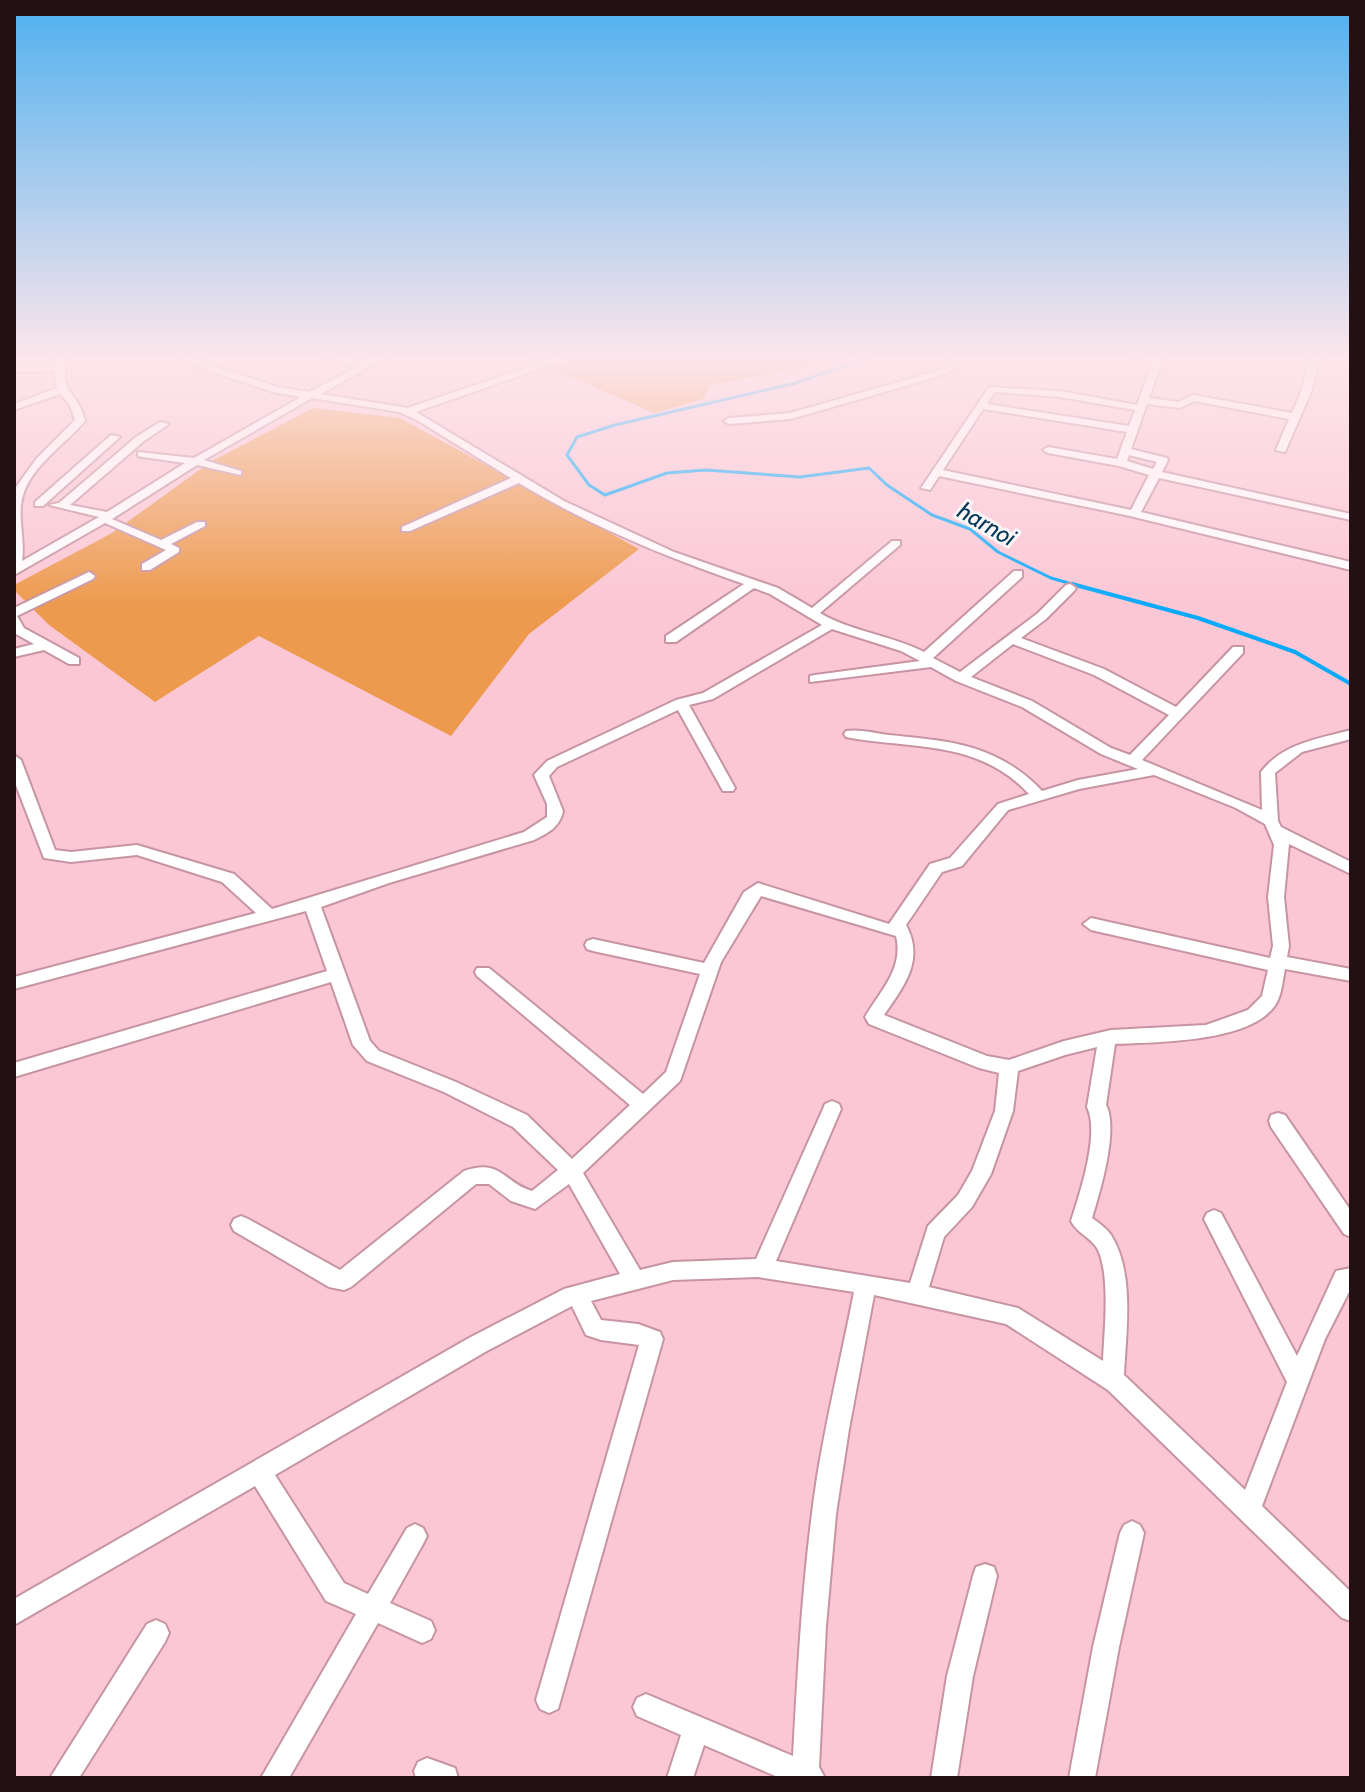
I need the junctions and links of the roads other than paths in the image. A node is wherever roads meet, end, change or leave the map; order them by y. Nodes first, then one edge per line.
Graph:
1 (63, 439) edge
2 (113, 439) edge
3 (141, 439) edge
4 (235, 439) edge
5 (456, 439) edge
6 (959, 439) edge
7 (1130, 439) edge
8 (1286, 439) edge
9 (1048, 450) dead end
10 (1281, 450) dead end
11 (142, 454) dead end
12 (1123, 457) junction
13 (195, 461) junction
14 (936, 472) junction
15 (237, 473) dead end
16 (1156, 474) junction
17 (518, 479) junction
18 (926, 488) dead end
19 (14, 503) edge
20 (39, 504) junction
21 (63, 505) junction
22 (1134, 514) junction
23 (1351, 517) edge
24 (106, 518) junction
25 (201, 524) dead end
26 (406, 529) dead end
27 (164, 543) junction
28 (896, 543) dead end
29 (1351, 566) edge
30 (146, 567) dead end
31 (14, 571) edge
32 (1018, 574) dead end
33 (89, 576) dead end
34 (754, 583) junction
35 (1070, 588) dead end
36 (811, 615) junction
37 (14, 616) edge
38 (831, 625) junction
39 (671, 639) dead end
40 (1011, 639) junction
41 (44, 646) junction
42 (1238, 650) dead end
43 (14, 653) edge
44 (929, 660) junction
45 (74, 661) dead end
46 (961, 678) junction
47 (815, 679) dead end
48 (681, 703) junction
49 (1178, 714) junction
50 (851, 734) dead end
51 (1351, 734) edge
52 (14, 760) edge
53 (1132, 762) junction
54 (1154, 770) junction
55 (728, 788) dead end
56 (1039, 796) junction
57 (1273, 826) junction
58 (1351, 869) edge
59 (312, 904) junction
60 (267, 914) junction
61 (1091, 924) dead end
62 (899, 927) junction
63 (593, 945) dead end
64 (1278, 964) junction
65 (709, 970) junction
66 (483, 972) dead end
67 (337, 974) junction
68 (1351, 975) edge
69 (14, 983) edge
70 (1107, 1038) junction
71 (1009, 1067) junction
72 (14, 1070) edge
73 (642, 1104) junction
74 (832, 1109) dead end
75 (1278, 1121) dead end
76 (572, 1171) junction
77 (1214, 1219) dead end
78 (241, 1225) dead end
79 (1351, 1228) edge
80 (762, 1269) junction
81 (1351, 1278) edge
82 (634, 1279) junction
83 (866, 1285) junction
84 (576, 1294) junction
85 (917, 1294) junction
86 (1113, 1380) junction
87 (1298, 1381) junction
88 (260, 1472) junction
89 (1249, 1509) junction
90 (1132, 1533) dead end
91 (415, 1536) dead end
92 (985, 1576) dead end
93 (374, 1609) junction
94 (1351, 1609) edge
95 (14, 1613) edge
96 (422, 1630) dead end
97 (156, 1633) dead end
98 (549, 1700) dead end
99 (646, 1707) dead end
100 (696, 1728) junction
101 (809, 1776) edge
102 (63, 1778) edge
103 (274, 1778) edge
104 (680, 1778) edge
105 (944, 1778) edge
106 (1082, 1778) edge

1 - 19 street
2 - 20 street
3 - 21 street
4 - 13 street
5 - 17 street
6 - 14 street
7 - 12 street
8 - 10 street
9 - 12 street
11 - 13 street
12 - 16 street
12 - 16 street
13 - 15 street
13 - 24 street
14 - 18 street
14 - 22 street
16 - 22 street
16 - 23 street
17 - 26 street
17 - 34 street
19 - 20 street
19 - 31 street
20 - 21 street
21 - 24 street
22 - 29 street
24 - 27 street
24 - 31 street
25 - 27 street
27 - 30 street
28 - 36 street
32 - 44 street
33 - 37 street
34 - 36 street
34 - 39 street
35 - 40 street
36 - 38 street
37 - 41 street
38 - 44 street
38 - 48 street
40 - 46 street
40 - 49 street
41 - 43 street
41 - 45 street
42 - 49 street
44 - 46 street
44 - 47 street
46 - 53 street
48 - 55 street
48 - 59 street
49 - 53 street
50 - 56 street
51 - 57 street
52 - 60 street
53 - 54 street
54 - 56 street
54 - 57 street
56 - 62 street
57 - 58 street
57 - 64 street
59 - 60 street
59 - 67 street
60 - 69 street
61 - 64 street
62 - 65 street
62 - 71 street
63 - 65 street
64 - 68 street
64 - 70 street
65 - 73 street
66 - 73 street
67 - 72 street
67 - 76 street
70 - 71 street
70 - 86 street
71 - 85 street
73 - 76 street
74 - 80 street
75 - 79 street
76 - 78 street
76 - 82 street
77 - 87 street
80 - 82 street
80 - 83 street
81 - 87 street
82 - 84 street
83 - 85 street
83 - 101 street
84 - 88 street
84 - 98 street
85 - 86 street
86 - 89 street
87 - 89 street
88 - 93 street
88 - 95 street
89 - 94 street
90 - 106 street
91 - 93 street
92 - 105 street
93 - 96 street
93 - 103 street
97 - 102 street
99 - 100 street
100 - 101 street
100 - 104 street

